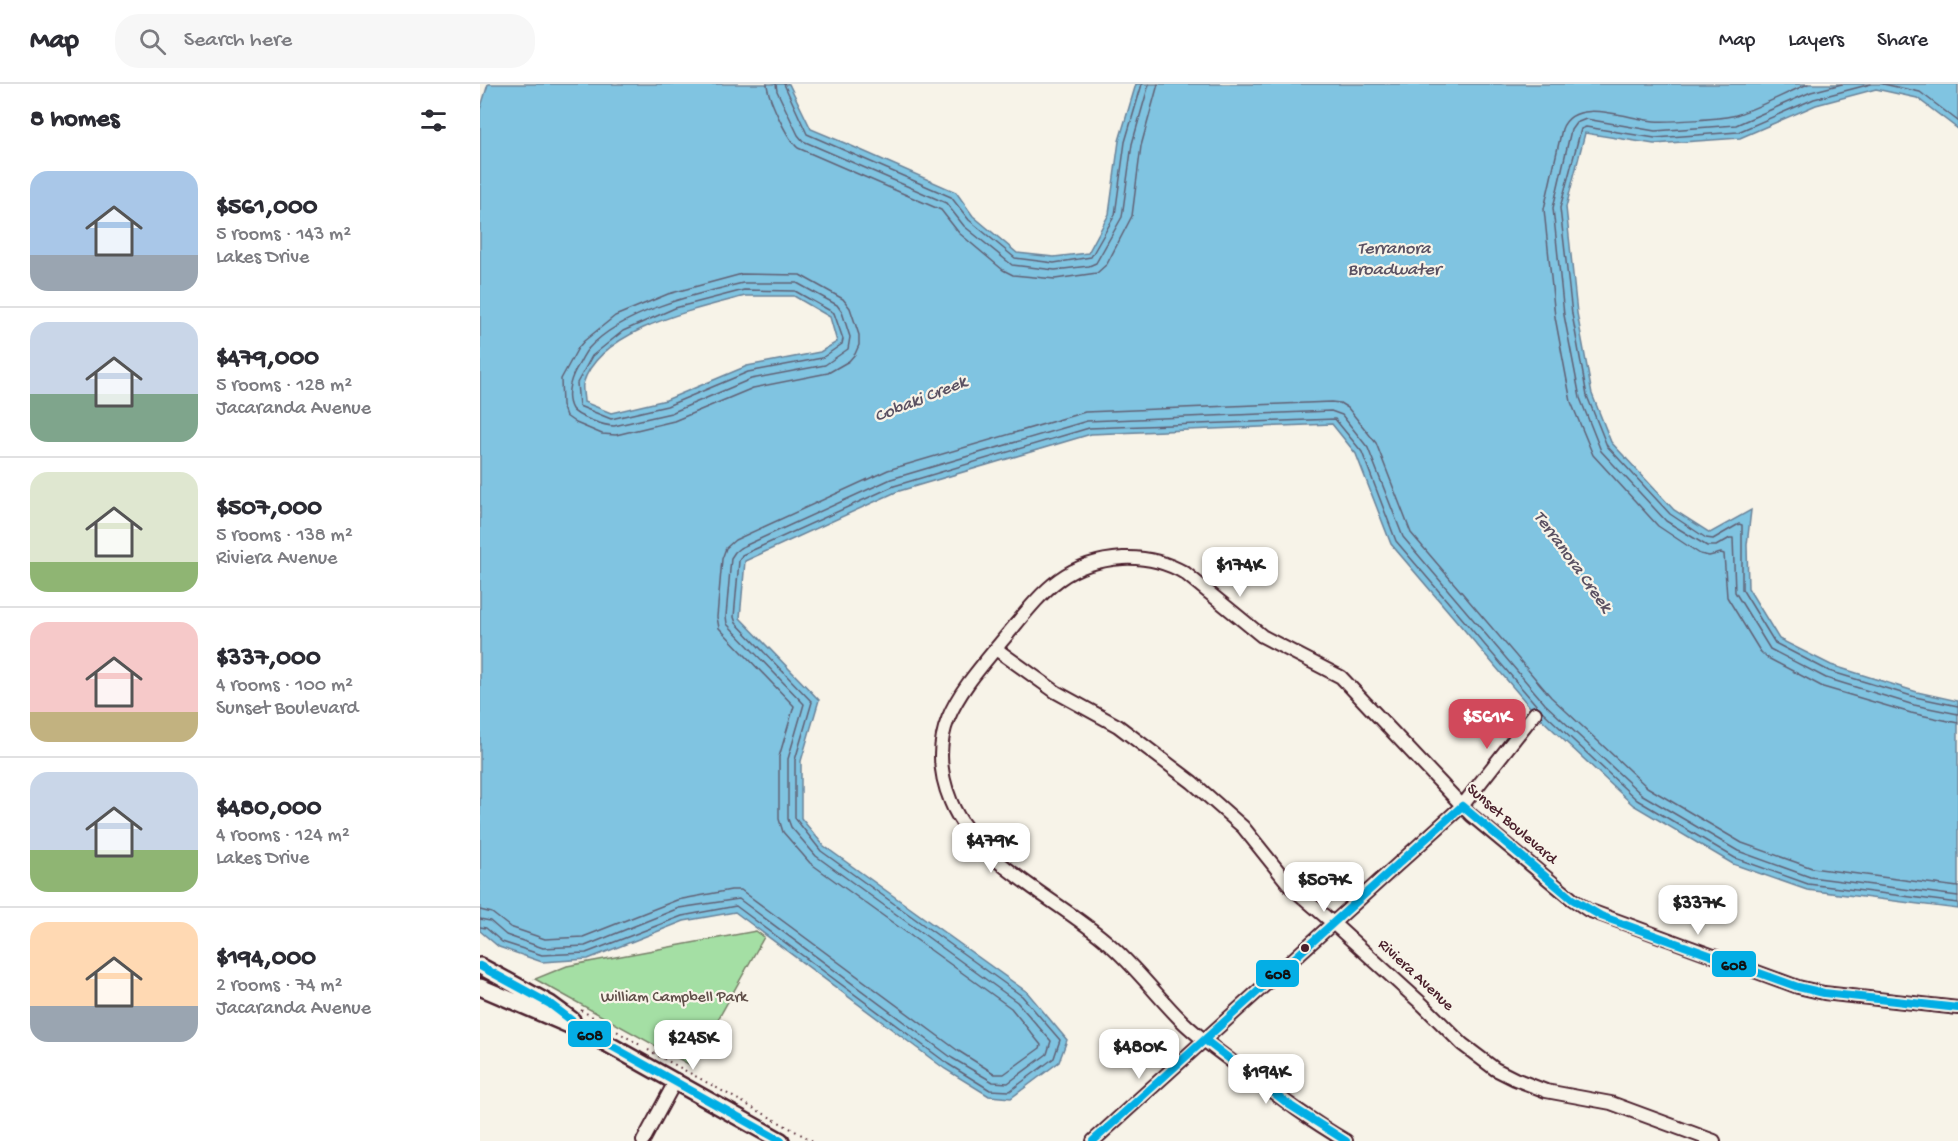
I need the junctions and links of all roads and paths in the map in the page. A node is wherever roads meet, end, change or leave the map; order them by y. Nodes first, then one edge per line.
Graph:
1 (996, 649) junction
2 (1535, 713) dead end
3 (1462, 806) junction
4 (1334, 924) junction
5 (482, 977) edge
6 (573, 1005) dead end
7 (1958, 1008) edge
8 (1205, 1040) junction
9 (676, 1080) junction
10 (1682, 1136) edge
11 (643, 1141) edge
12 (781, 1141) edge
13 (813, 1141) edge
14 (1093, 1141) edge
15 (1346, 1141) edge
16 (1714, 1141) edge

1 - 3 street, Sunset Boulevard
1 - 4 street, Riviera Avenue
1 - 8 street, Sunset Boulevard
2 - 3 street
3 - 4 street
3 - 7 street, Sunset Boulevard
4 - 8 street
4 - 10 street, Riviera Avenue
5 - 9 street
6 - 13 path
8 - 14 street
8 - 15 street, Sunset Boulevard
9 - 11 street
9 - 12 street
10 - 16 street, Riviera Avenue

